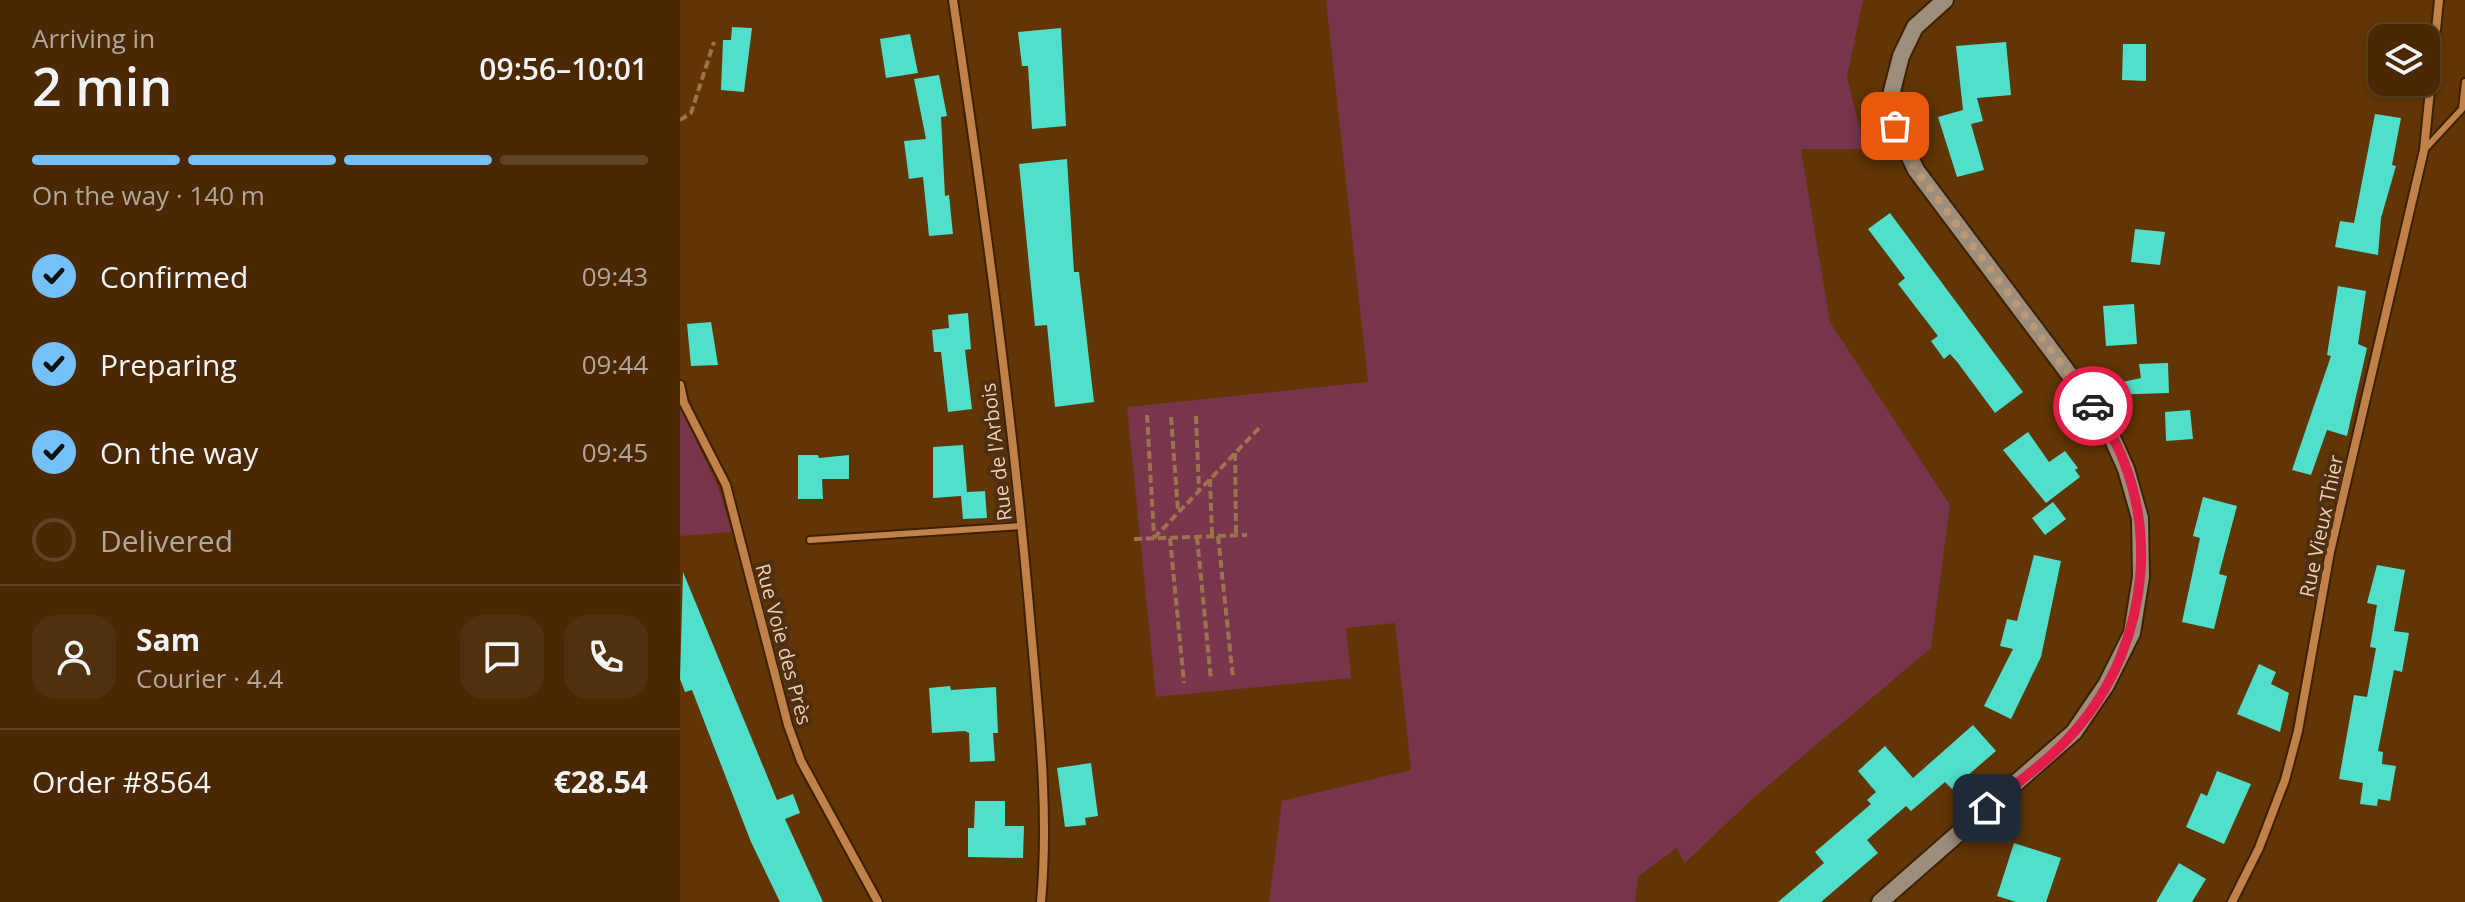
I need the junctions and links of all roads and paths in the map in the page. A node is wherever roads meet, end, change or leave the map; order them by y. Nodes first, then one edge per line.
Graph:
1 (953, 0) edge
2 (1945, 0) edge
3 (2439, 0) edge
4 (714, 42) dead end
5 (2465, 82) edge
6 (680, 120) edge
7 (2424, 150) junction
8 (680, 385) edge
9 (1147, 415) dead end
10 (1196, 416) dead end
11 (1171, 417) dead end
12 (1262, 425) dead end
13 (1235, 453) junction
14 (1210, 479) junction
15 (1199, 491) junction
16 (1178, 513) junction
17 (1021, 526) junction
18 (1236, 535) junction
19 (1247, 535) dead end
20 (1215, 536) junction
21 (1197, 537) junction
22 (1154, 538) junction
23 (1170, 538) junction
24 (1134, 539) dead end
25 (810, 540) dead end
26 (1233, 678) dead end
27 (1211, 680) dead end
28 (1184, 683) dead end
29 (878, 902) edge
30 (1041, 902) edge
31 (1880, 902) edge
32 (2232, 902) edge

1 - 17 street, Rue de l'Arbois
2 - 31 street
3 - 7 street, Rue Vieux Thier
4 - 6 path
5 - 7 lane, Rue Vieux Thier
7 - 32 street, Rue Vieux Thier
8 - 29 street, Rue Voie des Près
9 - 22 path
10 - 15 path
11 - 16 path
12 - 13 path
13 - 14 path
13 - 18 path
14 - 15 path
14 - 20 path
15 - 16 path
16 - 22 path
17 - 25 lane
17 - 30 street, Rue de l'Arbois
18 - 19 path
18 - 20 path
20 - 21 path
20 - 26 path
21 - 23 path
21 - 27 path
22 - 23 path
22 - 24 path
23 - 28 path

